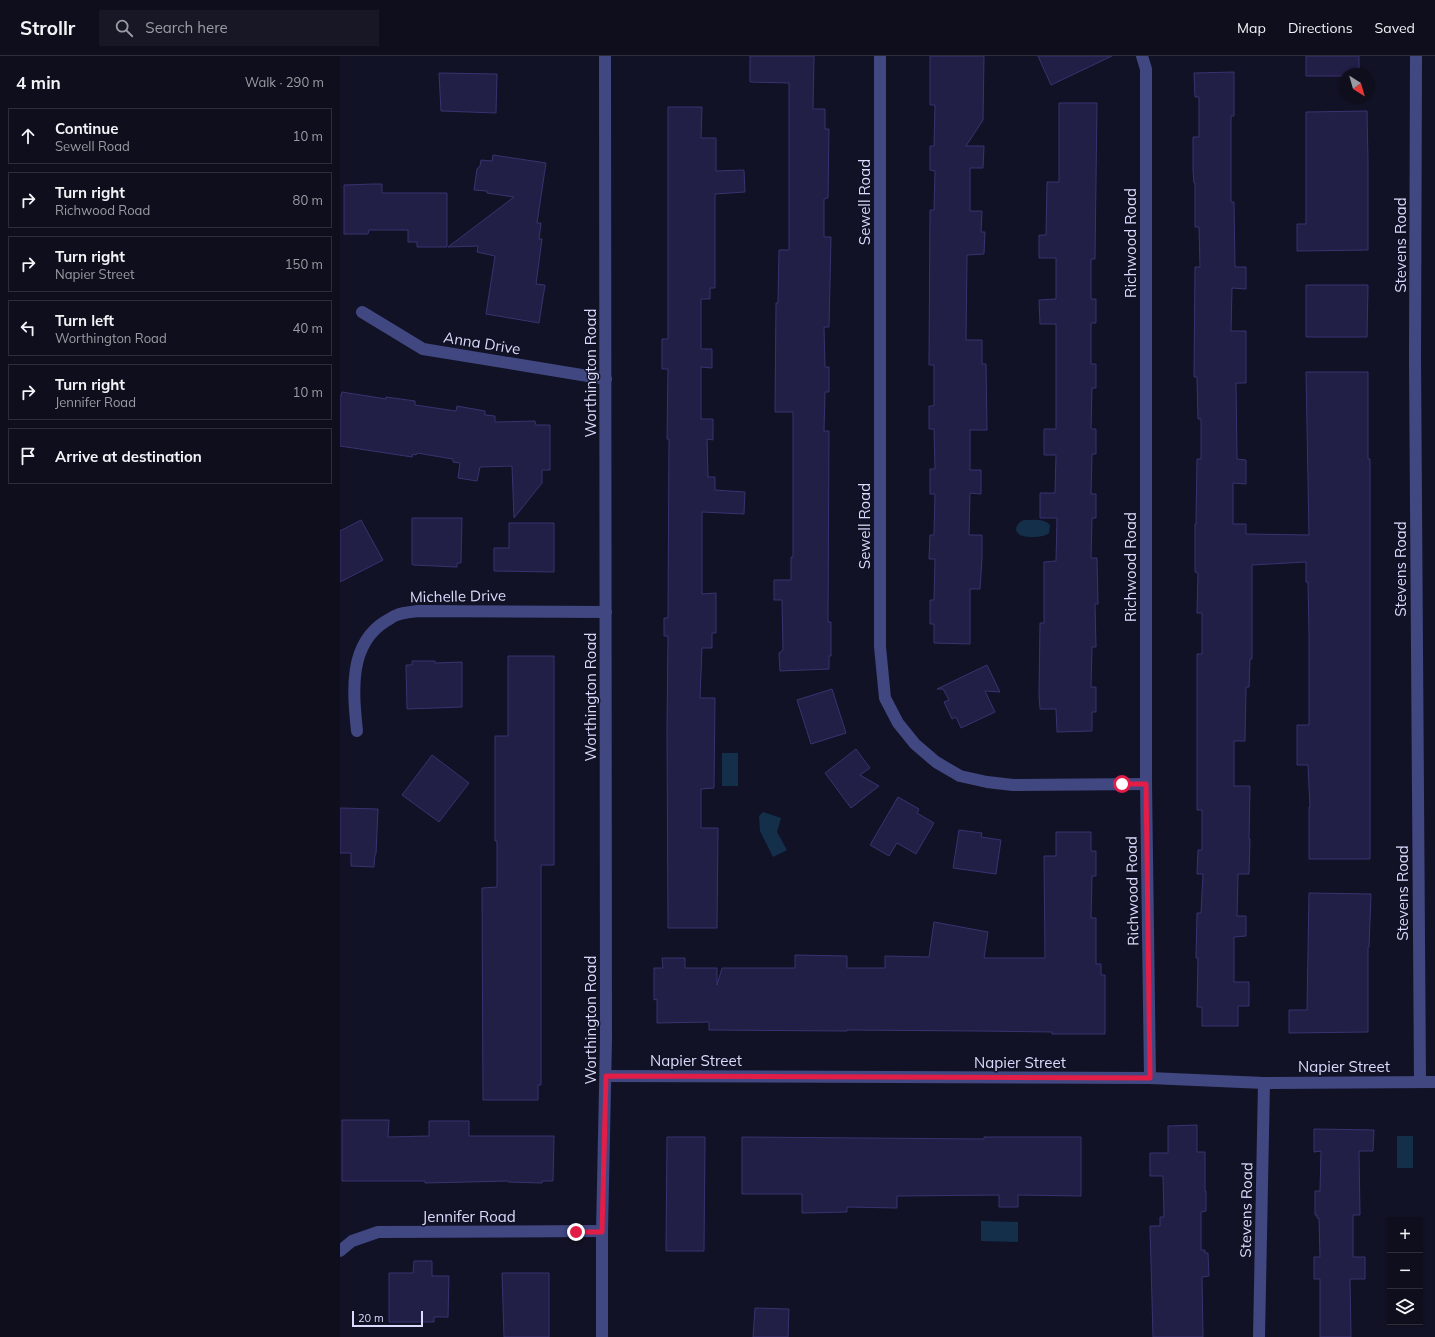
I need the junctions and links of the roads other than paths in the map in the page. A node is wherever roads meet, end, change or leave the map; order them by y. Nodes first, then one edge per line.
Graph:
1 (605, 56) edge
2 (880, 56) edge
3 (1142, 56) edge
4 (1416, 56) edge
5 (362, 312) dead end
6 (606, 379) junction
7 (606, 612) junction
8 (357, 730) dead end
9 (1146, 784) junction
10 (606, 1076) junction
11 (1150, 1078) junction
12 (1420, 1082) junction
13 (1435, 1082) edge
14 (1264, 1083) junction
15 (602, 1232) junction
16 (340, 1251) edge
17 (602, 1337) edge
18 (1259, 1337) edge

1 - 6 street, Worthington Road
2 - 9 street, Sewell Road
3 - 9 street, Richwood Road
4 - 12 street, Stevens Road
5 - 6 street, Anna Drive
6 - 7 street, Worthington Road
7 - 8 street, Michelle Drive
7 - 10 street, Worthington Road
9 - 11 street, Richwood Road
10 - 11 street, Napier Street
10 - 15 street, Worthington Road
11 - 14 street, Napier Street
12 - 13 street, Napier Street
12 - 14 street, Napier Street
14 - 18 street, Stevens Road
15 - 16 street, Jennifer Road
15 - 17 street, Worthington Road

